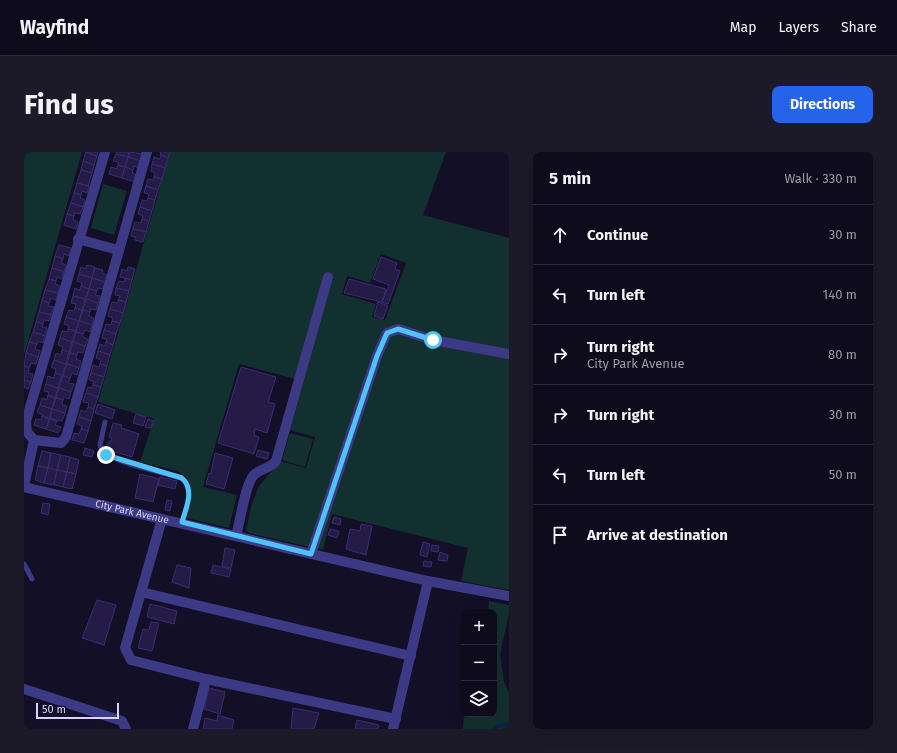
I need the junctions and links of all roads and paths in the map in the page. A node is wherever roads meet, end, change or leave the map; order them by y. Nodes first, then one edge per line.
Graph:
1 (105, 152) edge
2 (147, 152) edge
3 (78, 239) junction
4 (118, 250) junction
5 (328, 277) dead end
6 (509, 354) edge
7 (105, 422) dead end
8 (34, 440) junction
9 (24, 487) edge
10 (162, 519) junction
11 (182, 522) junction
12 (236, 536) junction
13 (311, 554) junction
14 (24, 564) edge
15 (32, 579) dead end
16 (428, 581) junction
17 (141, 592) junction
18 (509, 596) edge
19 (411, 656) junction
20 (206, 679) junction
21 (24, 689) edge
22 (394, 724) edge
23 (124, 725) edge
24 (193, 729) edge

1 - 3 street
2 - 4 street
3 - 4 street
3 - 8 street
4 - 8 street
5 - 12 street
6 - 13 street
7 - 11 lane
8 - 9 street
9 - 10 street, City Park Avenue
10 - 11 street, City Park Avenue
10 - 17 street
11 - 12 street, City Park Avenue
12 - 13 street, City Park Avenue
13 - 16 street, City Park Avenue
14 - 15 lane
16 - 18 street, City Park Avenue
16 - 19 street
17 - 19 street
17 - 20 street
19 - 22 street
20 - 22 street
20 - 24 street
21 - 23 street

